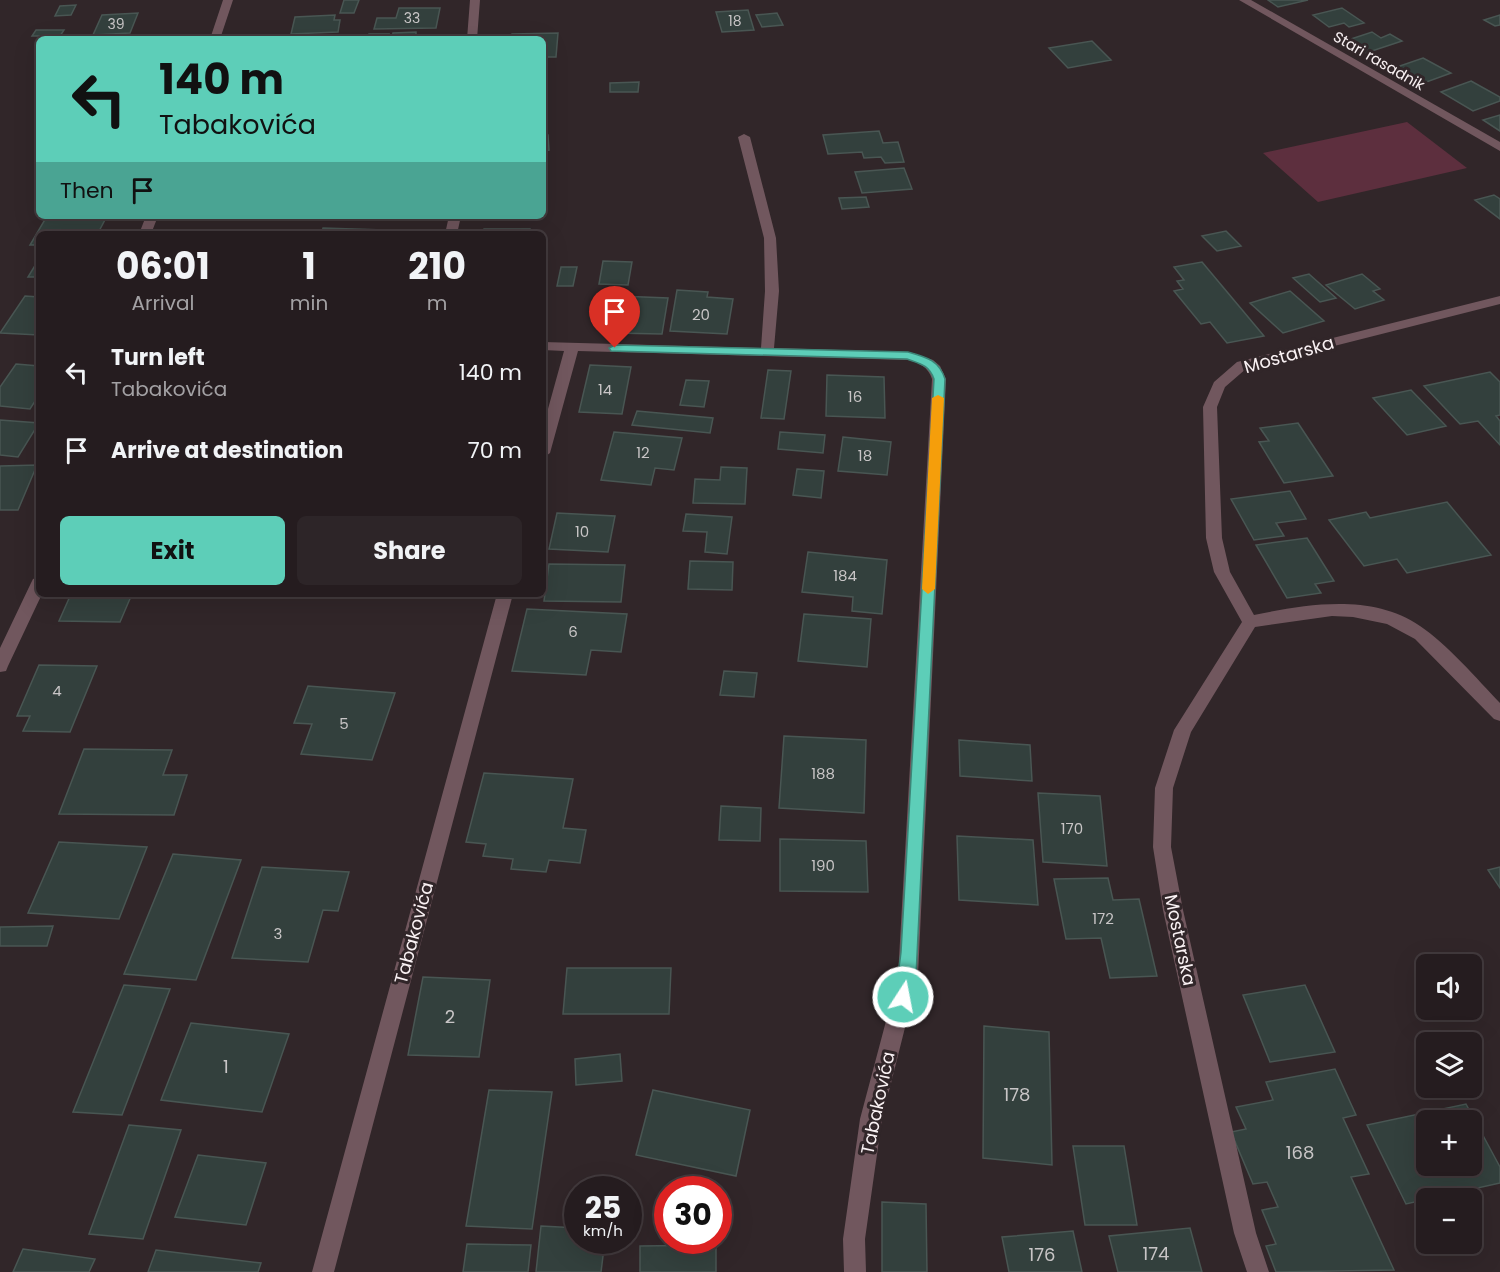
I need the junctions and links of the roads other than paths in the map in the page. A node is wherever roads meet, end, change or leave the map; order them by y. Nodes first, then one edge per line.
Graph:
1 (228, 0) edge
2 (475, 0) edge
3 (1244, 0) edge
4 (215, 36) edge
5 (472, 36) edge
6 (744, 137) dead end
7 (1500, 147) edge
8 (1500, 300) edge
9 (546, 346) edge
10 (572, 347) junction
11 (767, 352) junction
12 (546, 442) edge
13 (36, 589) edge
14 (504, 597) edge
15 (1250, 622) junction
16 (0, 666) edge
17 (1500, 714) edge
18 (323, 1272) edge
19 (855, 1272) edge
20 (1258, 1272) edge

1 - 4 street
2 - 5 street
3 - 7 street, Stari rasadnik
6 - 11 street
8 - 15 street, Mostarska
9 - 10 street, Tabakovića
10 - 11 street, Tabakovića
10 - 12 street
11 - 19 street, Tabakovića
13 - 16 street
14 - 18 street, Tabakovića
15 - 17 street
15 - 20 street, Mostarska

